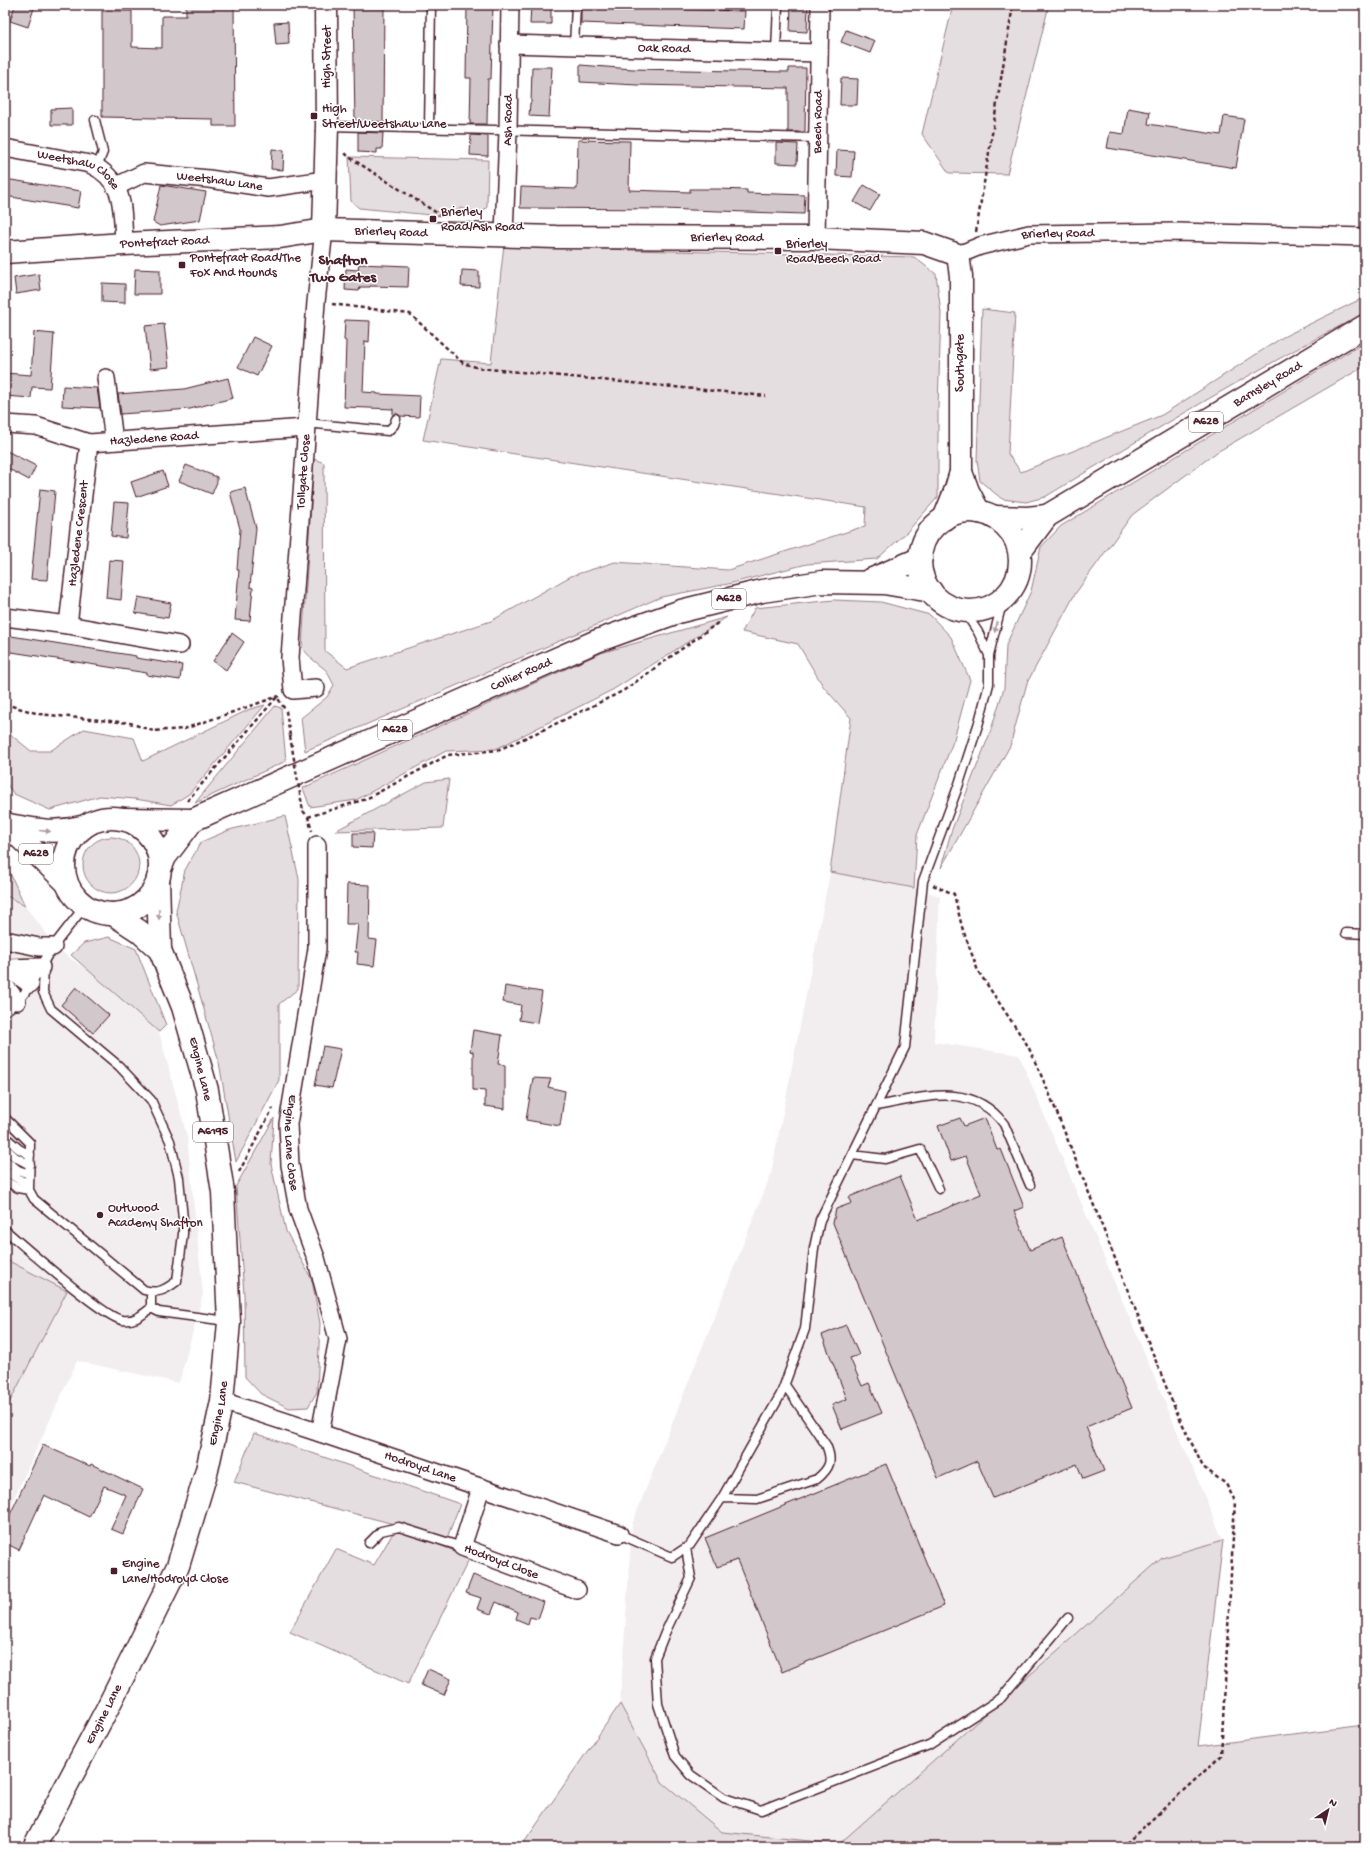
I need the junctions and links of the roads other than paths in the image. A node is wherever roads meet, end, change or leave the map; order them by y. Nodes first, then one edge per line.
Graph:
1 (326, 5) edge
2 (431, 5) edge
3 (510, 5) edge
4 (576, 5) edge
5 (778, 5) edge
6 (820, 5) edge
7 (509, 44) junction
8 (574, 46) junction
9 (776, 51) junction
10 (819, 53) junction
11 (95, 120) dead end
12 (327, 126) junction
13 (429, 128) junction
14 (508, 131) junction
15 (818, 138) junction
16 (5, 148) edge
17 (97, 167) junction
18 (325, 180) junction
19 (117, 186) junction
20 (324, 230) junction
21 (504, 235) junction
22 (1365, 237) edge
23 (816, 238) junction
24 (124, 244) junction
25 (5, 252) edge
26 (966, 252) junction
27 (1365, 326) edge
28 (106, 378) dead end
29 (396, 419) dead end
30 (5, 424) edge
31 (306, 425) junction
32 (114, 441) junction
33 (89, 443) junction
34 (961, 472) junction
35 (986, 515) junction
36 (1047, 516) junction
37 (944, 519) junction
38 (1020, 552) junction
39 (921, 558) junction
40 (865, 582) junction
41 (931, 591) junction
42 (1004, 599) junction
43 (964, 611) junction
44 (5, 617) edge
45 (68, 625) junction
46 (180, 645) dead end
47 (989, 655) junction
48 (316, 688) dead end
49 (188, 813) junction
50 (123, 819) junction
51 (6, 824) edge
52 (82, 827) junction
53 (317, 845) road end
54 (159, 874) junction
55 (66, 882) junction
56 (85, 906) junction
57 (113, 914) junction
58 (1346, 933) dead end
59 (1365, 934) edge
60 (5, 940) edge
61 (160, 950) junction
62 (46, 958) junction
63 (6, 969) edge
64 (5, 986) edge
65 (15, 999) edge
66 (876, 1106) junction
67 (5, 1118) edge
68 (5, 1137) edge
69 (5, 1148) edge
70 (30, 1155) junction
71 (852, 1155) junction
72 (5, 1160) edge
73 (30, 1165) junction
74 (5, 1171) edge
75 (5, 1181) edge
76 (29, 1182) junction
77 (1030, 1185) dead end
78 (939, 1189) dead end
79 (5, 1230) edge
80 (151, 1292) junction
81 (152, 1308) junction
82 (228, 1322) junction
83 (785, 1385) junction
84 (222, 1401) junction
85 (320, 1433) junction
86 (481, 1488) junction
87 (722, 1498) junction
88 (619, 1534) joint
89 (369, 1543) dead end
90 (462, 1547) junction
91 (686, 1548) junction
92 (577, 1590) dead end
93 (1068, 1618) dead end
94 (34, 1847) edge

1 - 12 main road, High Street
2 - 13 lane
3 - 7 street, Ash Road
4 - 8 lane
5 - 9 lane
6 - 10 street, Beech Road
7 - 8 street, Oak Road
7 - 14 street, Ash Road
8 - 9 street, Oak Road
9 - 10 street, Oak Road
10 - 15 street, Beech Road
11 - 17 lane
12 - 13 lane
12 - 18 main road, High Street
13 - 14 lane
14 - 15 lane
14 - 21 street, Ash Road
15 - 23 street, Beech Road
16 - 17 street, Weetshaw Close
17 - 19 street, Weetshaw Close
18 - 19 street, Weetshaw Lane
18 - 20 main road, High Street
19 - 24 street, Weetshaw Close
20 - 21 main road, Brierley Road
20 - 24 main road, Pontefract Road
20 - 31 street, Tollgate Close
21 - 23 main road, Brierley Road
22 - 26 street, Brierley Road
23 - 26 main road, Brierley Road
24 - 25 main road, Pontefract Road
26 - 34 main road, Southgate
27 - 36 main road, Barnsley Road / A628
28 - 32 street
29 - 31 lane
30 - 33 street, Hazledene Road
31 - 32 street, Hazledene Road
31 - 48 street, Tollgate Close
32 - 33 street, Hazledene Road
33 - 45 street, Hazledene Crescent
34 - 35 main road, Southgate
34 - 37 main road, Southgate
35 - 36 main road, Barnsley Road
35 - 37 main road
35 - 38 main road
36 - 38 main road, Barnsley Road / A628
37 - 39 main road
38 - 42 main road
39 - 40 main road, Collier Road / A628
39 - 41 main road
40 - 41 main road, Collier Road
40 - 49 main road, Collier Road / A628
41 - 43 main road
42 - 43 main road
42 -> 47 lane
43 - 47 lane
44 - 45 street
45 - 46 street
47 - 66 lane
49 - 50 main road, Collier Road / A628
49 - 54 main road, Collier Road / A628
50 - 52 main road, A628
50 - 54 main road, A628
51 -> 52 main road, A628
51 - 55 main road, A628
52 - 55 main road, A628
53 - 85 street, Engine Lane Close
54 - 57 main road, A628
54 -> 61 main road, Engine Lane / A6195
55 - 56 main road, A628
56 - 57 main road, A628
56 - 62 lane
57 - 61 main road, Engine Lane / A6195
58 - 59 lane
60 - 62 street
61 - 82 main road, Engine Lane / A6195
62 - 63 street
62 - 65 lane
62 - 80 lane
63 - 65 street
64 - 65 street
66 - 71 lane
66 - 77 lane
67 - 70 lane
68 - 70 lane
69 - 73 lane
70 - 73 lane
71 - 78 lane
71 - 83 lane
72 - 76 lane
73 - 76 lane
74 - 76 lane
75 - 76 lane
76 - 80 lane
79 - 81 lane
80 - 81 lane
81 - 82 lane
82 - 84 main road, Engine Lane / A6195
83 - 87 lane
83 - 87 lane
84 - 85 street, Hodroyd Lane
84 - 94 main road, Engine Lane / A6195
85 - 86 street, Hodroyd Lane
86 - 88 street, Hodroyd Lane
86 - 90 street, Hodroyd Close
87 - 91 lane
88 - 91 lane
89 - 90 lane
90 - 92 street, Hodroyd Close
91 - 93 lane

